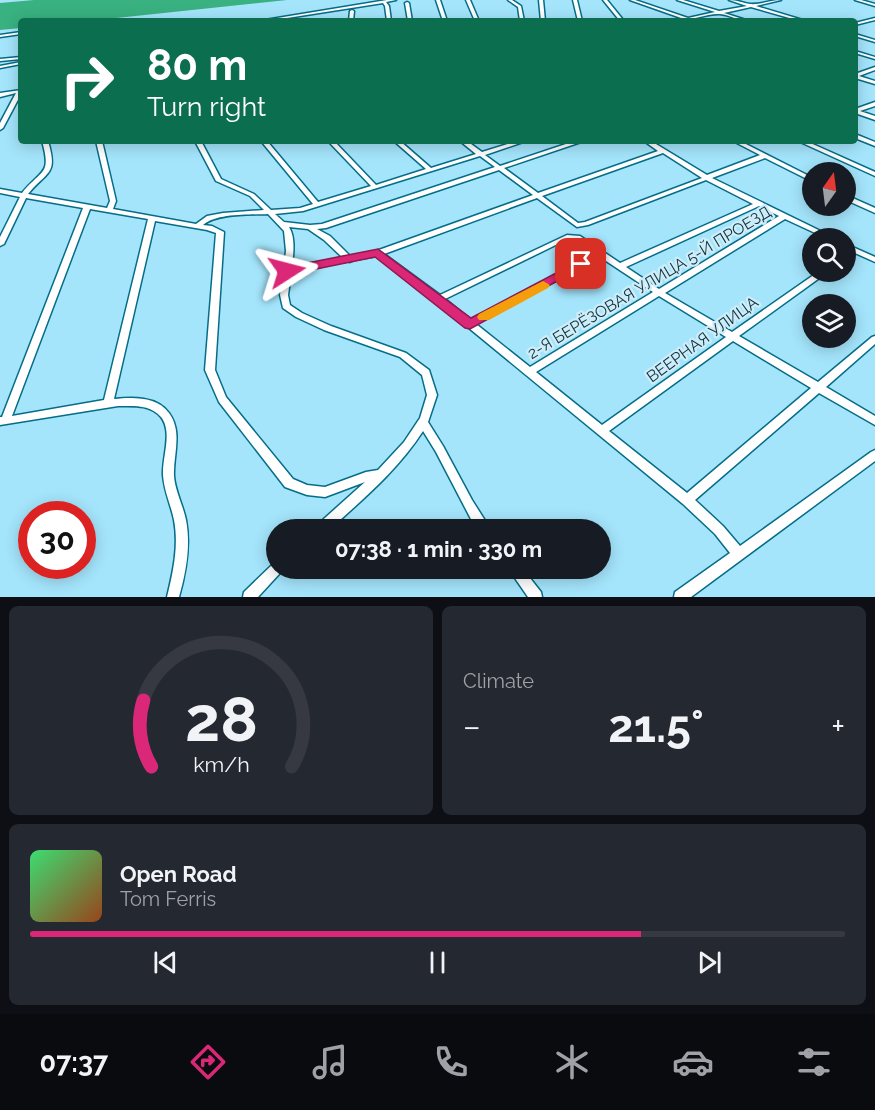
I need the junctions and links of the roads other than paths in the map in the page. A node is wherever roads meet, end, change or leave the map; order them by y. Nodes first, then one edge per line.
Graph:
1 (394, 0) edge
2 (438, 0) edge
3 (468, 0) edge
4 (510, 0) edge
5 (541, 0) edge
6 (575, 0) edge
7 (604, 0) edge
8 (632, 0) edge
9 (679, 0) edge
10 (731, 0) edge
11 (776, 0) edge
12 (857, 0) edge
13 (384, 2) junction
14 (406, 3) dead end
15 (875, 5) edge
16 (750, 6) junction
17 (352, 11) dead end
18 (719, 13) junction
19 (288, 18) edge
20 (351, 18) edge
21 (389, 18) edge
22 (409, 18) edge
23 (444, 18) edge
24 (476, 18) edge
25 (522, 18) edge
26 (543, 18) edge
27 (579, 18) edge
28 (619, 18) edge
29 (686, 18) edge
30 (694, 18) edge
31 (736, 18) edge
32 (793, 18) edge
33 (875, 19) edge
34 (863, 21) junction
35 (858, 23) edge
36 (875, 25) edge
37 (18, 33) edge
38 (0, 36) edge
39 (858, 36) edge
40 (875, 41) edge
41 (858, 53) edge
42 (18, 58) edge
43 (875, 58) edge
44 (0, 60) edge
45 (18, 64) edge
46 (0, 67) edge
47 (875, 68) edge
48 (858, 75) edge
49 (858, 77) edge
50 (875, 83) edge
51 (18, 92) edge
52 (0, 95) edge
53 (18, 96) edge
54 (875, 104) edge
55 (858, 110) edge
56 (858, 112) edge
57 (875, 118) edge
58 (0, 128) edge
59 (858, 137) edge
60 (46, 144) edge
61 (100, 144) edge
62 (200, 144) edge
63 (266, 144) edge
64 (334, 144) edge
65 (400, 144) edge
66 (467, 144) edge
67 (512, 144) edge
68 (572, 144) edge
69 (652, 144) edge
70 (742, 144) edge
71 (808, 144) edge
72 (875, 144) edge
73 (663, 151) junction
74 (480, 153) junction
75 (764, 156) junction
76 (500, 168) junction
77 (430, 170) junction
78 (875, 174) edge
79 (802, 175) edge
80 (705, 178) junction
81 (375, 187) junction
82 (0, 191) edge
83 (25, 195) junction
84 (536, 195) junction
85 (856, 202) edge
86 (758, 204) junction
87 (317, 205) junction
88 (87, 207) junction
89 (109, 211) junction
90 (875, 211) edge
91 (270, 212) junction
92 (784, 216) junction
93 (152, 218) junction
94 (283, 224) junction
95 (577, 225) joint
96 (197, 226) junction
97 (310, 227) junction
98 (810, 228) edge
99 (0, 244) edge
100 (378, 253) junction
101 (856, 253) edge
102 (600, 254) junction
103 (350, 260) junction
104 (875, 260) edge
105 (619, 267) junction
106 (287, 271) junction
107 (808, 282) edge
108 (661, 294) junction
109 (439, 299) junction
110 (470, 324) junction
111 (732, 335) junction
112 (875, 339) edge
113 (529, 372) junction
114 (819, 386) junction
115 (108, 404) junction
116 (3, 421) edge
117 (875, 421) edge
118 (423, 423) junction
119 (601, 431) junction
120 (875, 455) edge
121 (380, 475) junction
122 (687, 500) junction
123 (332, 519) edge
124 (478, 519) edge
125 (739, 555) junction
126 (266, 579) edge
127 (522, 579) edge
128 (173, 597) edge
129 (249, 597) edge
130 (536, 597) edge
131 (680, 597) edge

1 - 13 street
2 - 23 street
3 - 24 street
4 - 25 street
5 - 26 street
6 - 27 street
7 - 28 street
8 - 29 street
9 - 18 street
10 - 16 street
11 - 16 street
12 - 15 street
13 - 19 street
13 - 21 street
14 - 22 street
16 - 18 street
16 - 32 street
17 - 20 street
18 - 30 street
18 - 31 street
33 - 34 street
34 - 35 street
34 - 36 street
37 - 38 street
39 - 40 street
41 - 43 street
42 - 44 street
45 - 46 street
47 - 48 street
49 - 50 street
51 - 52 street
53 - 58 street
54 - 55 street
56 - 57 street
59 - 72 street
60 - 83 street
61 - 89 street
62 - 91 street
63 - 87 street
64 - 81 street
65 - 77 street
66 - 74 street
67 - 74 street
68 - 76 street
69 - 73 street
70 - 75 street
71 - 78 street
73 - 80 street
73 - 84 street
74 - 76 street
74 - 77 street
75 - 79 street
75 - 80 street
76 - 84 street
76 - 97 street
77 - 81 street
80 - 86 street
80 - 95 street
81 - 87 street
82 - 83 street
83 - 88 street
83 - 99 street
84 - 95 street
84 - 100 street
85 - 90 street
86 - 92 street
86 - 105 street
87 - 91 street
88 - 89 street
88 - 116 street
89 - 93 street
91 - 94 street
91 - 96 street
92 - 98 street
92 - 108 street, 2-Я БЕРЁЗОВАЯ УЛИЦА 5-Й ПРОЕЗД
93 - 96 street
93 - 115 street
94 - 97 street
94 - 106 street
96 - 121 street
97 - 103 street
100 - 103 street
100 - 109 street
101 - 104 street
102 - 105 street
102 - 109 street
102 - 110 street
103 - 106 street
105 - 108 street
106 - 118 street
107 - 111 street, ВЕЕРНАЯ УЛИЦА
108 - 111 street
108 - 113 street, 2-Я БЕРЁЗОВАЯ УЛИЦА 5-Й ПРОЕЗД
109 - 110 street
110 - 113 street
111 - 114 street
111 - 119 street, ВЕЕРНАЯ УЛИЦА
112 - 114 street
113 - 119 street
114 - 117 street
114 - 122 street
115 - 116 street
115 - 128 street
118 - 121 street
118 - 124 street
119 - 122 street
120 - 125 street
121 - 123 street
122 - 125 street
125 - 131 street
126 - 129 street
127 - 130 street

